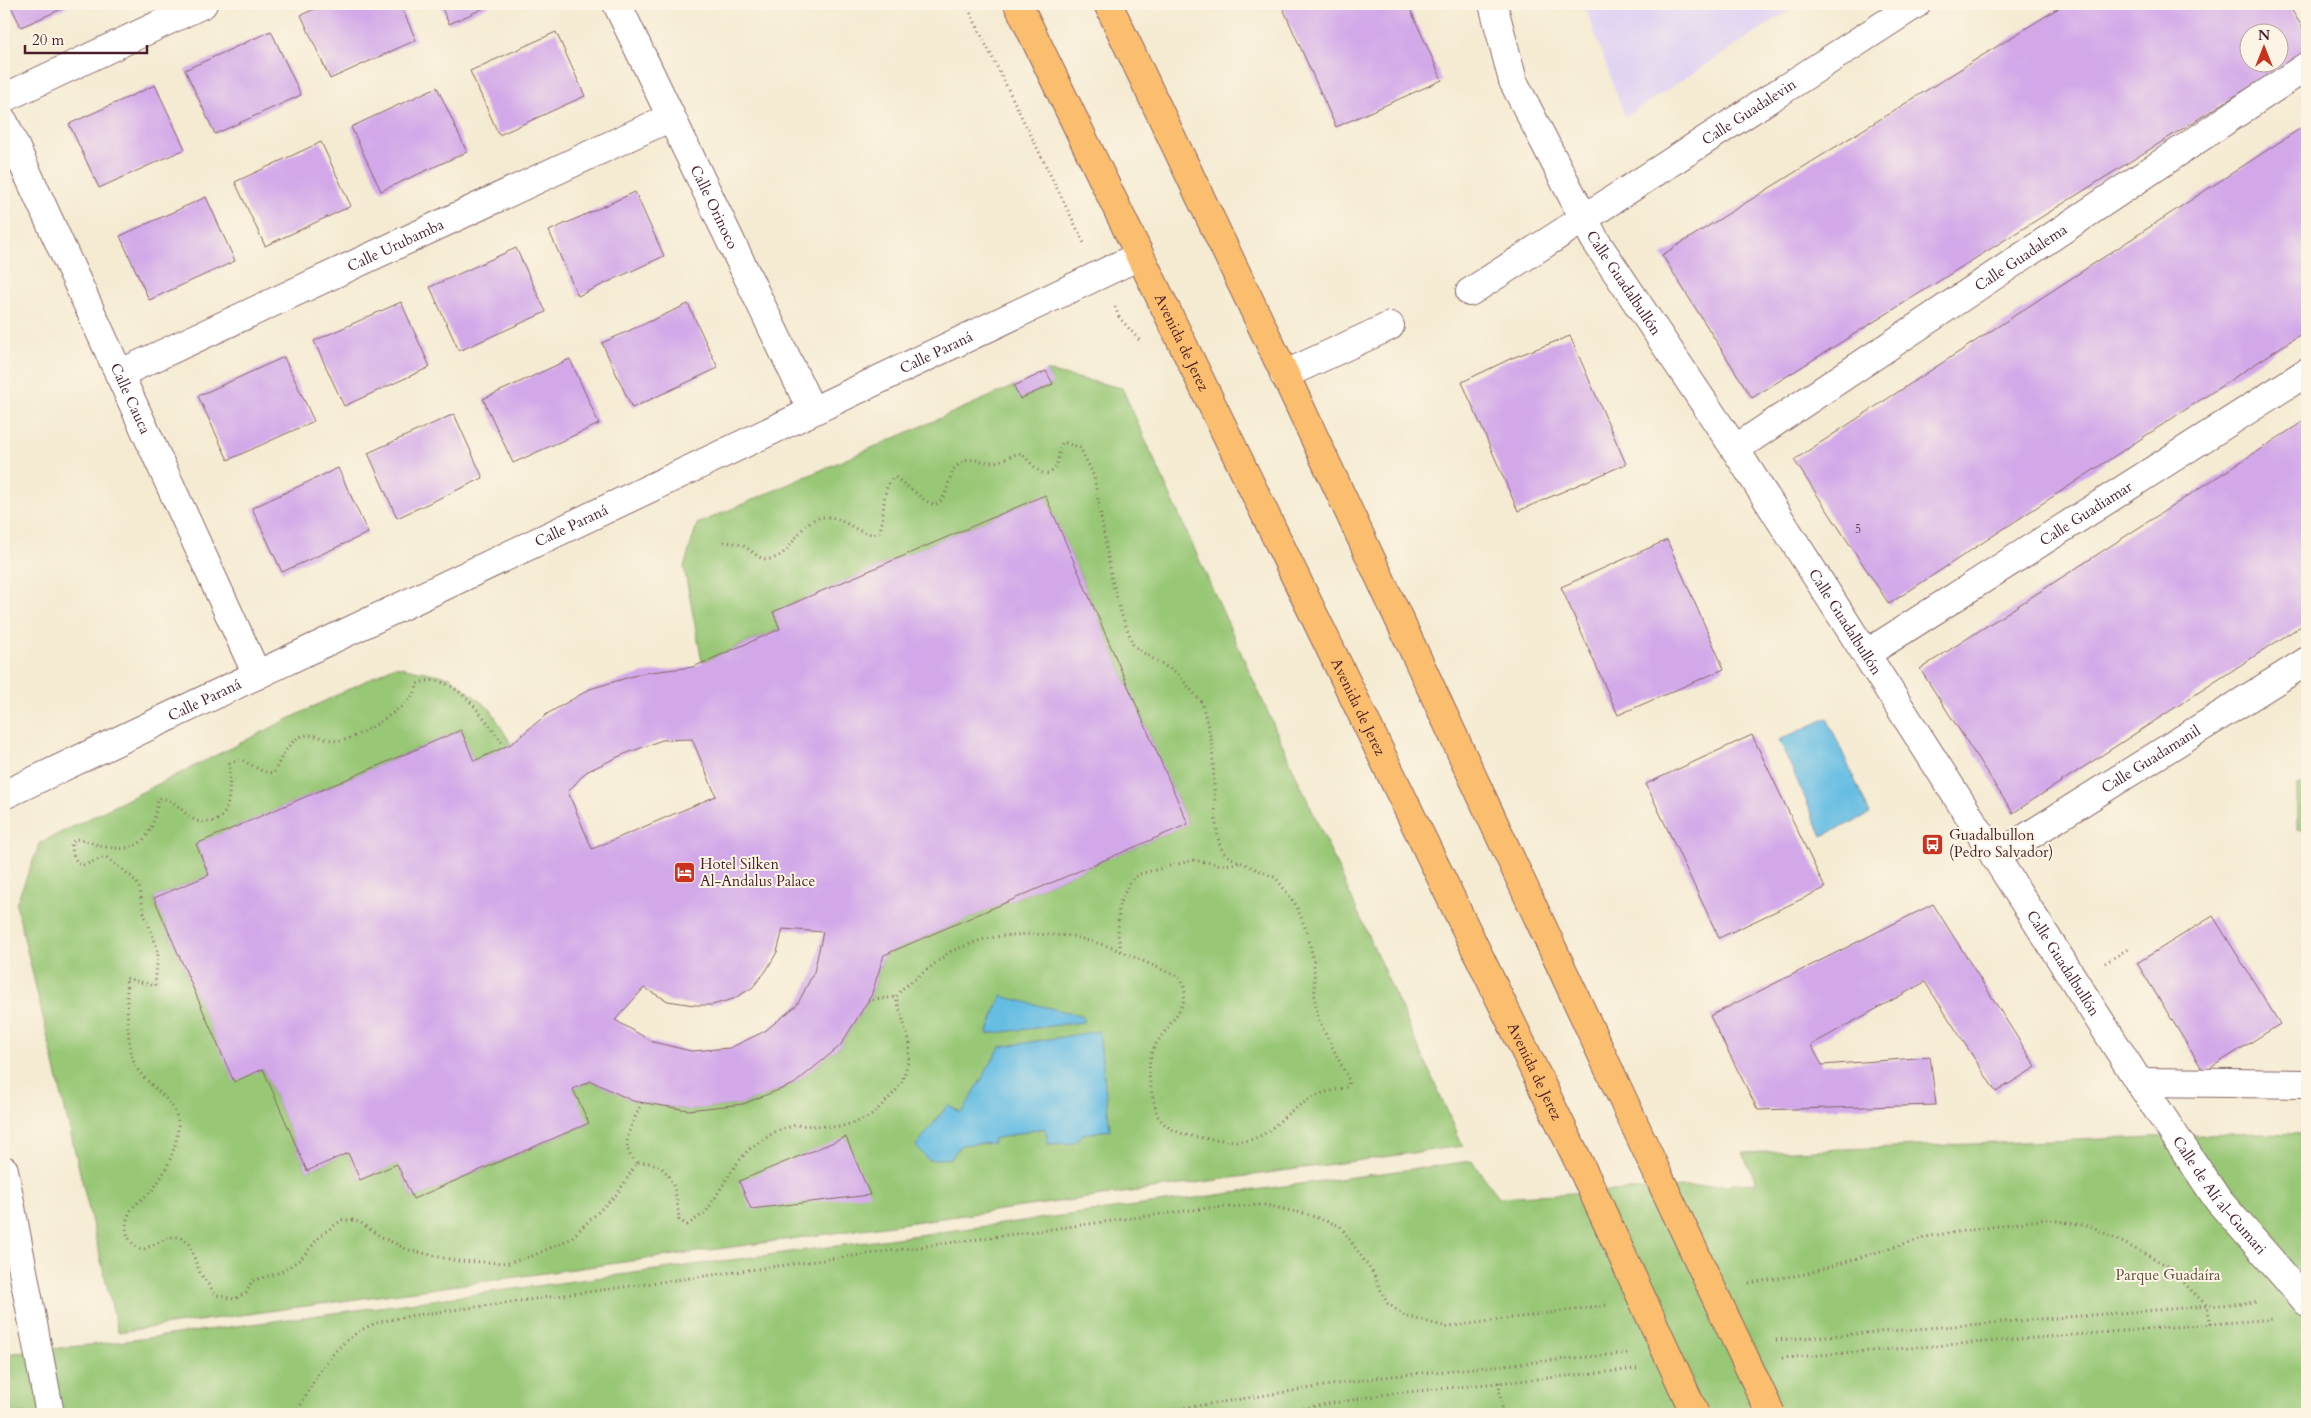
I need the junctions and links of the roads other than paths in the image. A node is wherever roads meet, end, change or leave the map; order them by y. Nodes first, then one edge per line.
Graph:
1 (203, 4) edge
2 (617, 4) edge
3 (1018, 4) edge
4 (1108, 4) edge
5 (1493, 4) edge
6 (1916, 4) edge
7 (2307, 66) edge
8 (4, 98) edge
9 (671, 117) junction
10 (4, 122) edge
11 (1583, 220) junction
12 (1139, 256) junction
13 (1470, 292) dead end
14 (1390, 326) dead end
15 (2307, 372) edge
16 (119, 374) junction
17 (1284, 375) junction
18 (812, 411) junction
19 (1735, 449) junction
20 (1866, 654) junction
21 (2307, 661) edge
22 (257, 675) junction
23 (4, 795) edge
24 (1995, 857) junction
25 (2139, 1082) junction
26 (2307, 1084) edge
27 (4, 1170) edge
28 (2307, 1302) edge
29 (50, 1414) edge
30 (1694, 1414) edge
31 (1771, 1414) edge

1 - 8 street
2 - 9 street, Calle Orinoco
3 - 12 main road, Avenida de Jerez
4 - 17 main road
5 - 11 street, Calle Guadalbullón
6 - 11 street, Calle Guadalevin
7 - 19 street, Calle Guadalema
9 - 16 street, Calle Urubamba
9 - 18 street, Calle Orinoco
10 - 16 street, Calle Cauca
11 - 13 street, Calle Guadalevin
11 - 19 street, Calle Guadalbullón
12 - 18 street, Calle Paraná
12 - 30 main road, Avenida de Jerez, bridge
14 - 17 street
15 - 20 street, Calle Guadiamar
16 - 22 street, Calle Cauca
17 - 31 main road, bridge
18 - 22 street, Calle Paraná
19 - 20 street, Calle Guadalbullón
20 - 24 street, Calle Guadalbullón
21 - 24 street, Calle Guadamanil
22 - 23 street, Calle Paraná
24 - 25 street, Calle Guadalbullón
25 - 26 street
25 - 28 street, Calle de Alí al-Gumari
27 - 29 street

